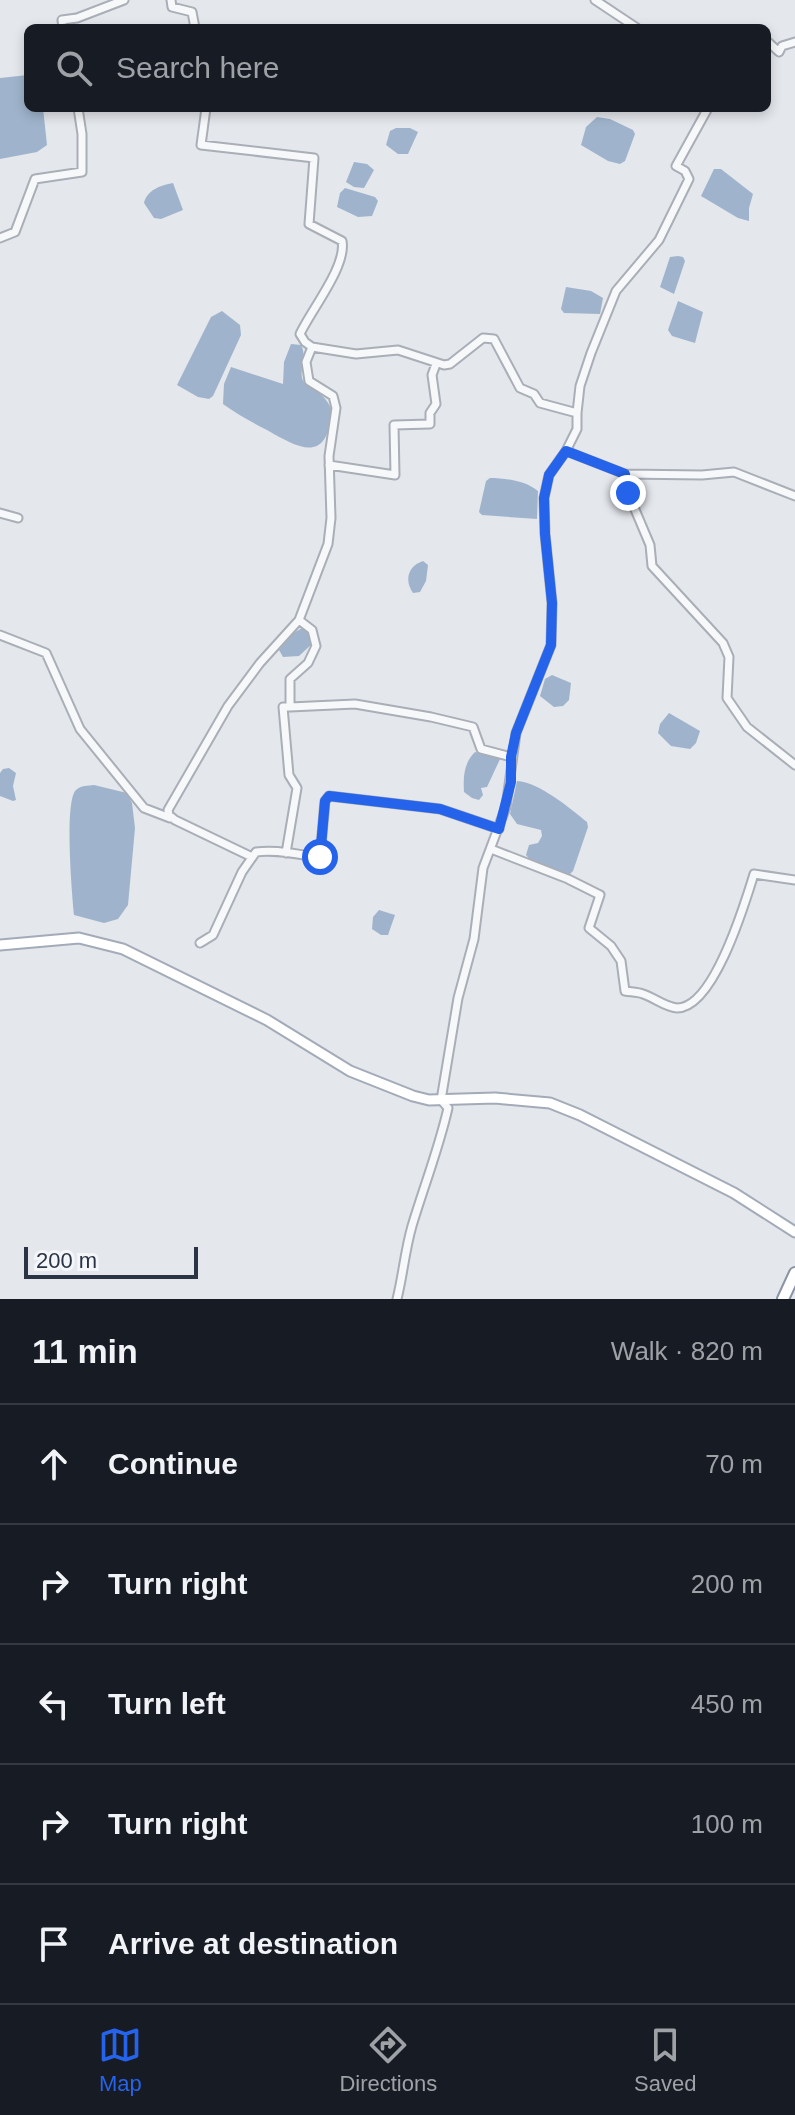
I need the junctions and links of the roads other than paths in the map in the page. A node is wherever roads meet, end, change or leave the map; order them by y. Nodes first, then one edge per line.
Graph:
1 (124, 0) edge
2 (171, 0) edge
3 (595, 0) edge
4 (62, 24) edge
5 (194, 24) edge
6 (631, 24) edge
7 (795, 42) edge
8 (771, 45) edge
9 (79, 112) edge
10 (205, 112) edge
11 (706, 112) edge
12 (0, 238) edge
13 (312, 347) junction
14 (436, 364) junction
15 (577, 413) junction
16 (566, 451) junction
17 (329, 465) junction
18 (625, 474) junction
19 (795, 496) edge
20 (0, 513) edge
21 (18, 518) dead end
22 (299, 620) junction
23 (0, 635) edge
24 (290, 707) junction
25 (511, 757) junction
26 (795, 765) edge
27 (175, 820) junction
28 (499, 829) junction
29 (491, 849) junction
30 (286, 853) junction
31 (252, 857) junction
32 (795, 880) edge
33 (200, 943) dead end
34 (0, 945) edge
35 (441, 1100) junction
36 (795, 1232) edge
37 (795, 1273) edge
38 (397, 1299) edge
39 (783, 1299) edge

1 - 4 street
2 - 5 street
3 - 6 street
7 - 8 street
9 - 12 street
10 - 13 street
11 - 15 street
13 - 14 street
13 - 17 street
14 - 15 street
14 - 17 street
15 - 16 street
16 - 18 street
16 - 25 street
17 - 22 street
18 - 19 street
18 - 26 street
20 - 21 street
22 - 24 street
22 - 27 street
23 - 27 street
24 - 25 street
24 - 30 street
25 - 28 street
27 - 31 street
28 - 29 street
28 - 30 street
29 - 32 street
29 - 35 street
30 - 31 street
31 - 33 street
34 - 35 main road
35 - 36 main road
35 - 38 street
37 - 39 highway

